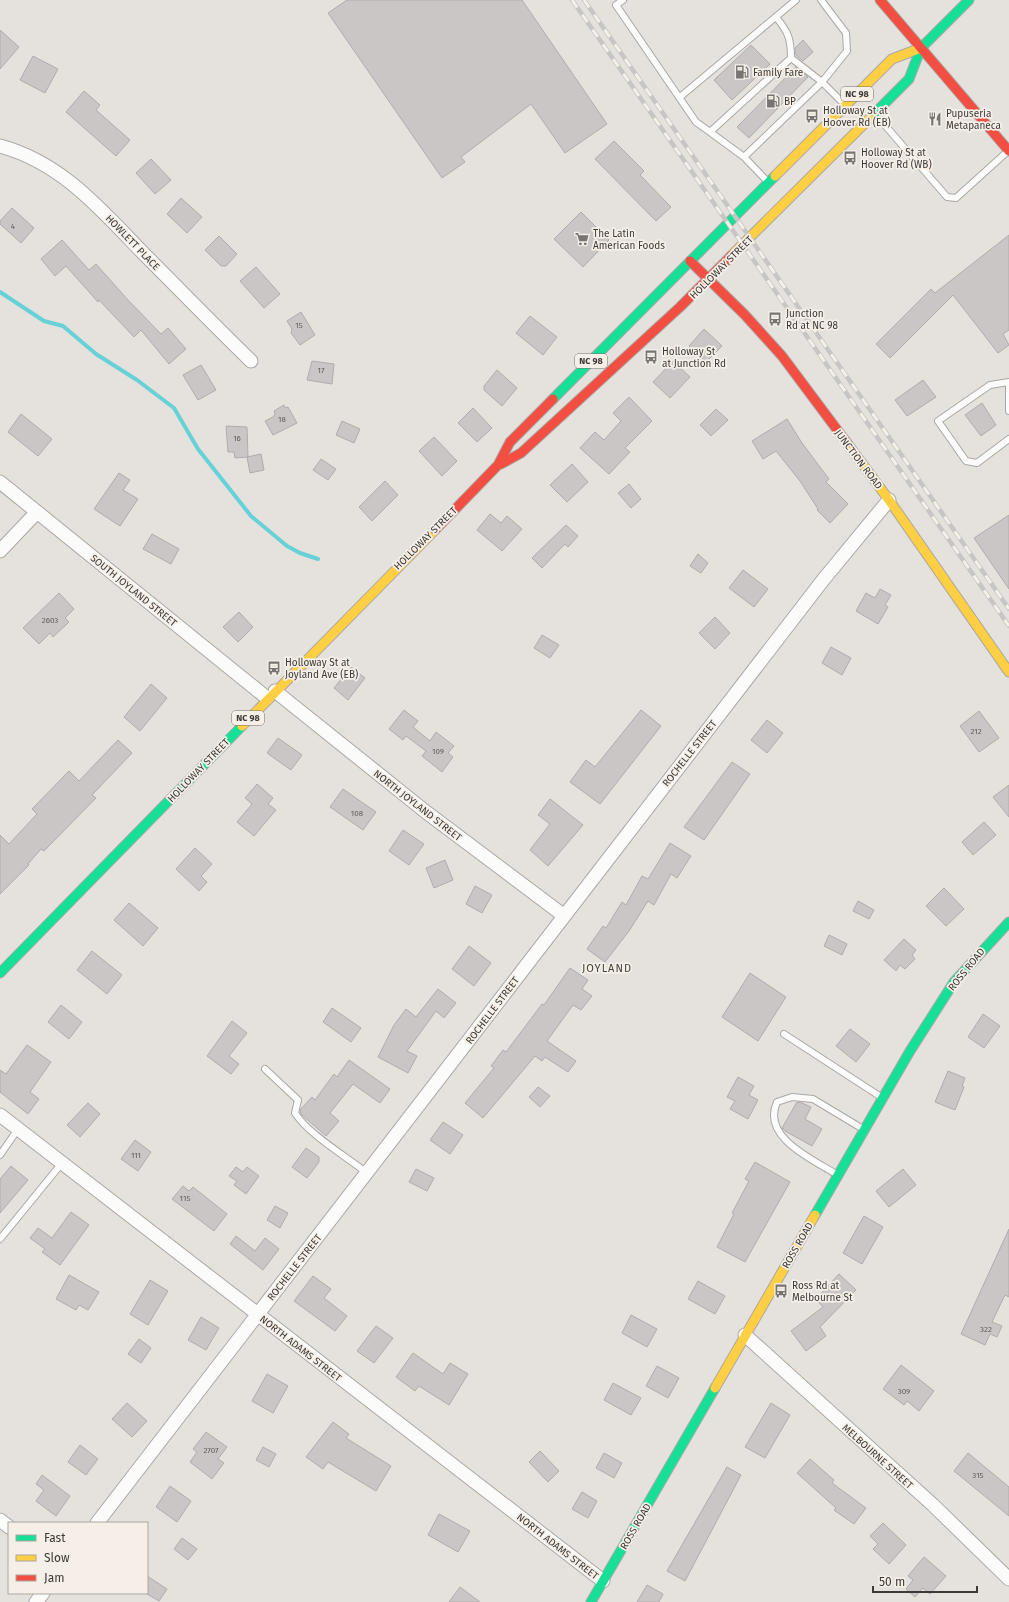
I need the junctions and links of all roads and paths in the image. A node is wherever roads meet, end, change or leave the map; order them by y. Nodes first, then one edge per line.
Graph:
1 (623, 0) edge
2 (796, 0) edge
3 (821, 0) edge
4 (880, 0) edge
5 (969, 0) edge
6 (614, 3) edge
7 (776, 17) junction
8 (921, 48) junction
9 (792, 58) junction
10 (822, 82) junction
11 (680, 97) junction
12 (846, 105) junction
13 (874, 113) junction
14 (710, 132) junction
15 (0, 146) edge
16 (1009, 151) edge
17 (744, 157) junction
18 (769, 182) junction
19 (690, 261) junction
20 (708, 280) junction
21 (251, 361) dead end
22 (1009, 382) edge
23 (1009, 411) edge
24 (1009, 439) edge
25 (498, 465) junction
26 (0, 482) edge
27 (889, 500) junction
28 (38, 512) junction
29 (0, 551) edge
30 (1009, 672) edge
31 (271, 695) junction
32 (564, 915) junction
33 (1009, 922) edge
34 (0, 972) edge
35 (784, 1034) dead end
36 (265, 1069) dead end
37 (883, 1098) junction
38 (0, 1115) edge
39 (18, 1129) junction
40 (864, 1130) junction
41 (0, 1156) edge
42 (62, 1163) junction
43 (368, 1173) junction
44 (838, 1175) junction
45 (0, 1239) edge
46 (258, 1315) junction
47 (745, 1335) junction
48 (0, 1520) edge
49 (98, 1522) edge
50 (8, 1526) edge
51 (1009, 1579) edge
52 (603, 1581) junction
53 (42, 1594) edge
54 (36, 1602) edge
55 (591, 1602) edge

1 - 6 lane
2 - 7 lane
3 - 10 lane
4 - 8 main road
5 - 8 main road, HOLLOWAY STREET / NC 98
6 - 11 lane
7 - 9 lane
7 - 11 lane
8 - 12 main road, HOLLOWAY STREET / NC 98
8 - 13 main road, HOLLOWAY STREET / NC 98
8 - 16 main road
9 - 10 lane
9 - 14 lane
10 - 12 lane
10 - 17 lane
11 - 14 lane
12 - 18 main road, HOLLOWAY STREET / NC 98
13 - 16 lane
13 - 20 main road, HOLLOWAY STREET / NC 98
14 - 17 lane
15 - 21 street, HOWLETT PLACE
17 - 18 lane
18 - 19 main road, HOLLOWAY STREET / NC 98
19 - 20 main road, JUNCTION ROAD
19 - 25 main road, HOLLOWAY STREET / NC 98
20 - 25 main road, HOLLOWAY STREET / NC 98
20 - 27 main road, JUNCTION ROAD
22 - 23 lane
22 - 24 lane
25 - 31 main road, HOLLOWAY STREET / NC 98
26 - 28 street, SOUTH JOYLAND STREET
27 - 30 main road, JUNCTION ROAD
27 - 32 street, ROCHELLE STREET
28 - 29 street
28 - 31 street, SOUTH JOYLAND STREET
31 - 32 street, NORTH JOYLAND STREET
31 - 34 main road, HOLLOWAY STREET / NC 98
32 - 43 street, ROCHELLE STREET
33 - 37 main road, ROSS ROAD
35 - 37 lane
36 - 43 lane
37 - 40 main road, ROSS ROAD
38 - 39 street, NORTH ADAMS STREET
39 - 41 lane
39 - 42 street, NORTH ADAMS STREET
40 - 44 main road, ROSS ROAD
40 - 44 lane
42 - 45 lane
42 - 46 street, NORTH ADAMS STREET
43 - 46 street, ROCHELLE STREET
44 - 47 main road, ROSS ROAD
46 - 49 street, ROCHELLE STREET
46 - 52 street, NORTH ADAMS STREET
47 - 51 street, MELBOURNE STREET
47 - 52 main road, ROSS ROAD
48 - 50 street
52 - 55 main road, ROSS ROAD
53 - 54 street

